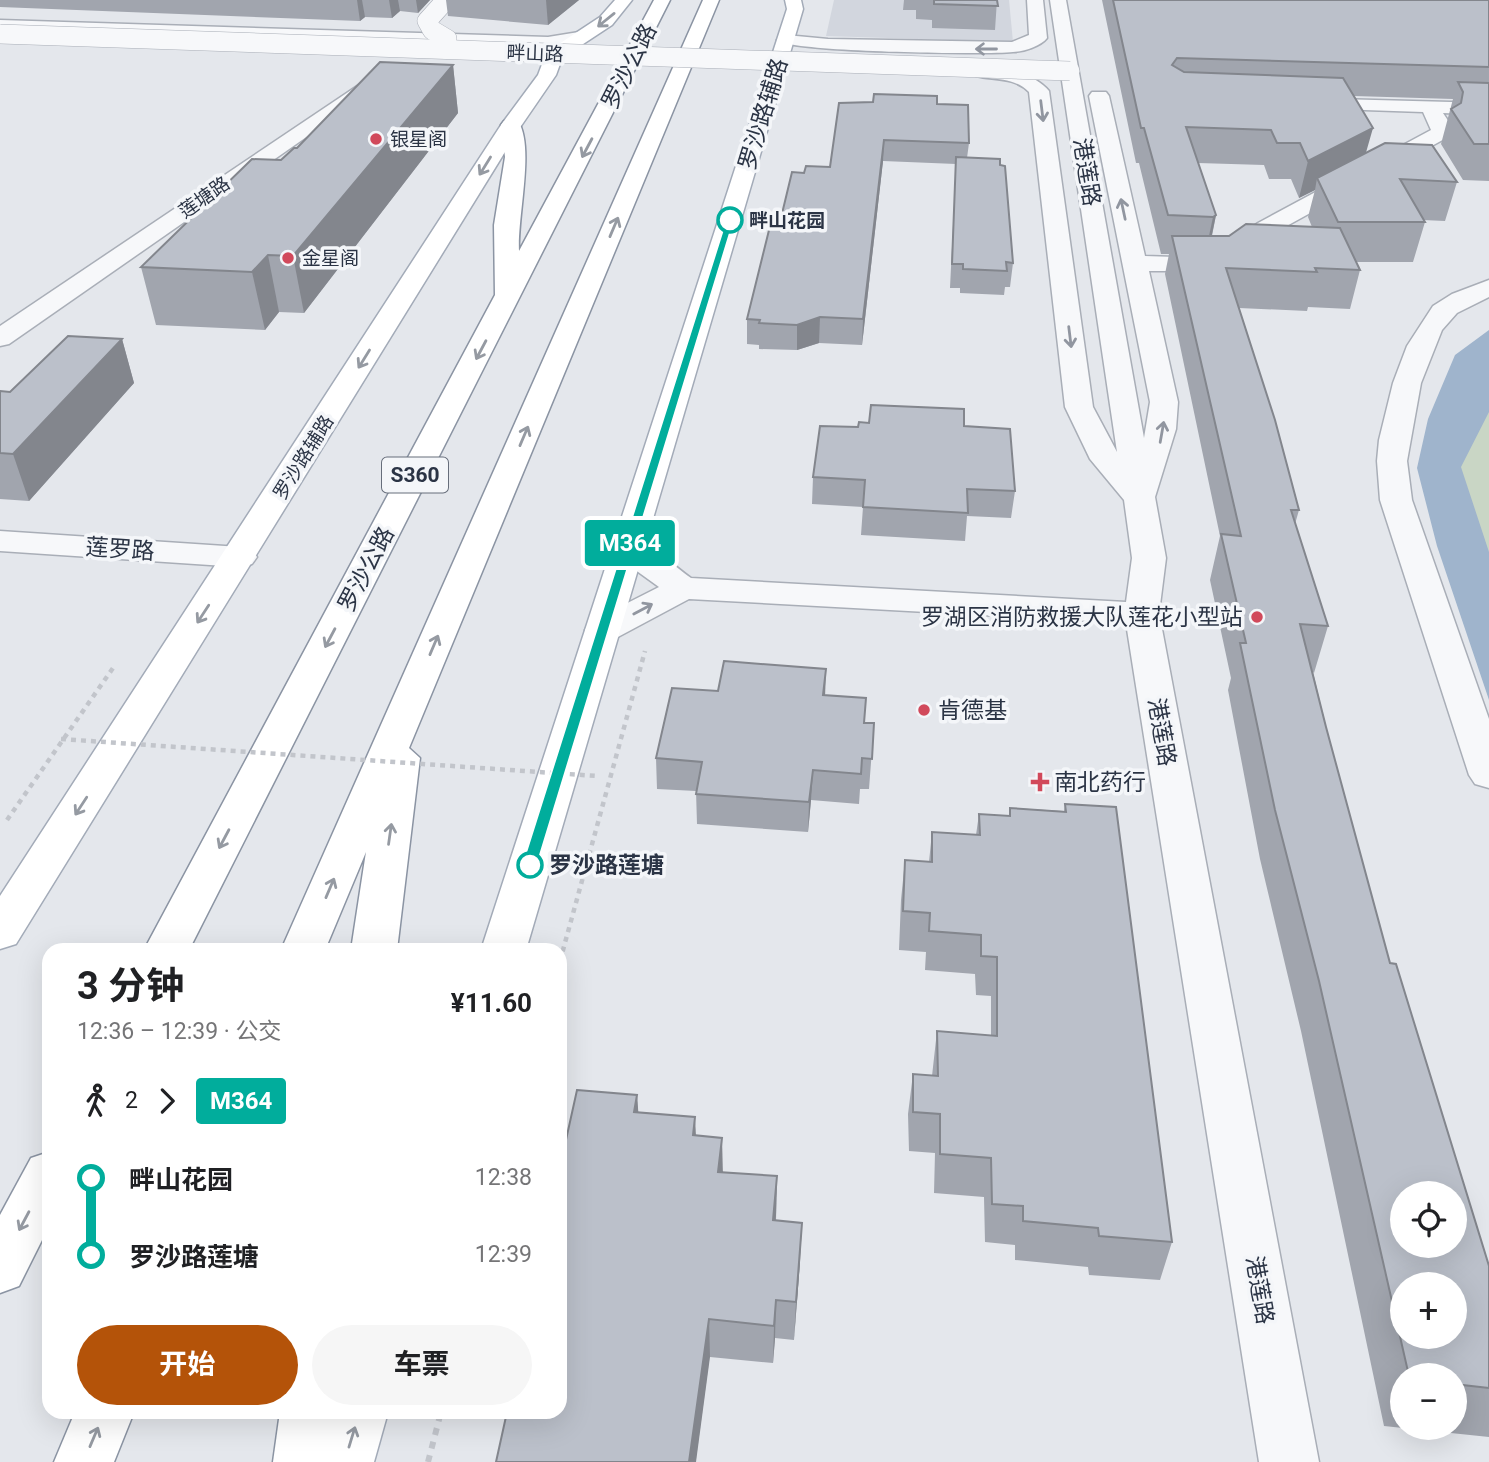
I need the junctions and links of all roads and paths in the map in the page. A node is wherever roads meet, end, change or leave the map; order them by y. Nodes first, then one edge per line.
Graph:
1 (446, 0) edge
2 (624, 0) edge
3 (711, 0) edge
4 (1035, 0) edge
5 (1058, 0) edge
6 (1080, 0) edge
7 (795, 3) edge
8 (654, 7) edge
9 (0, 24) edge
10 (1086, 32) dead end
11 (0, 34) edge
12 (585, 36) junction
13 (0, 39) edge
14 (786, 40) junction
15 (445, 49) junction
16 (408, 57) junction
17 (777, 68) junction
18 (1082, 71) junction
19 (547, 75) junction
20 (1289, 101) edge
21 (1429, 107) junction
22 (1489, 109) edge
23 (511, 125) junction
24 (1135, 263) junction
25 (1489, 288) edge
26 (508, 298) junction
27 (0, 338) edge
28 (1139, 498) junction
29 (0, 541) edge
30 (628, 549) junction
31 (240, 557) junction
32 (683, 588) junction
33 (1142, 614) junction
34 (603, 630) junction
35 (647, 644) dead end
36 (113, 668) dead end
37 (407, 708) junction
38 (61, 739) junction
39 (1489, 775) edge
40 (597, 776) dead end
41 (7, 820) dead end
42 (0, 932) edge
43 (170, 943) edge
44 (306, 943) edge
45 (375, 943) edge
46 (505, 943) edge
47 (565, 943) edge
48 (42, 1187) edge
49 (0, 1268) edge
50 (102, 1419) edge
51 (308, 1419) edge
52 (357, 1419) edge
53 (439, 1419) edge
54 (84, 1462) edge
55 (303, 1462) edge
56 (344, 1462) edge
57 (428, 1462) edge
58 (1289, 1462) edge

1 - 15 street, bridge
2 -> 12 main road, 罗沙路辅路
37 -> 3 main road, 罗沙公路
4 -> 14 street
5 - 18 street, 港莲路
6 - 10 street
7 - 14 main road, 罗沙路辅路
8 -> 26 main road, 罗沙公路 / S360
9 - 12 street, 畔山路
11 - 15 street, 畔山路, bridge
12 - 19 main road, 罗沙路辅路
13 - 16 street, 畔山路
14 - 17 main road, 罗沙路辅路
15 - 18 street, 畔山路, bridge
16 - 19 street, 畔山路
16 - 27 street, 莲塘路
17 -> 28 street
17 - 30 main road, 罗沙路辅路
24 -> 18 street
18 - 28 street, 港莲路
19 - 23 main road, 罗沙路辅路
20 - 21 street
21 - 22 street
21 - 24 street
23 - 26 main road
23 -> 31 main road, 罗沙路辅路
28 -> 24 street
25 - 39 street
26 -> 43 main road, 罗沙公路 / S360
28 - 33 street, 港莲路
29 - 31 street, 莲罗路
30 - 32 street
30 - 34 main road, 罗沙路辅路
31 -> 42 main road, 罗沙路辅路
32 - 33 street
34 -> 32 street
33 - 58 street, 港莲路
34 - 46 main road, 罗沙路辅路
35 - 47 path
36 - 38 path
44 -> 37 main road, 罗沙公路
45 -> 37 main road
38 - 40 path, bridge
38 - 41 path
48 -> 49 main road
54 -> 50 main road
51 - 55 main road
56 -> 52 main road
53 - 57 path

